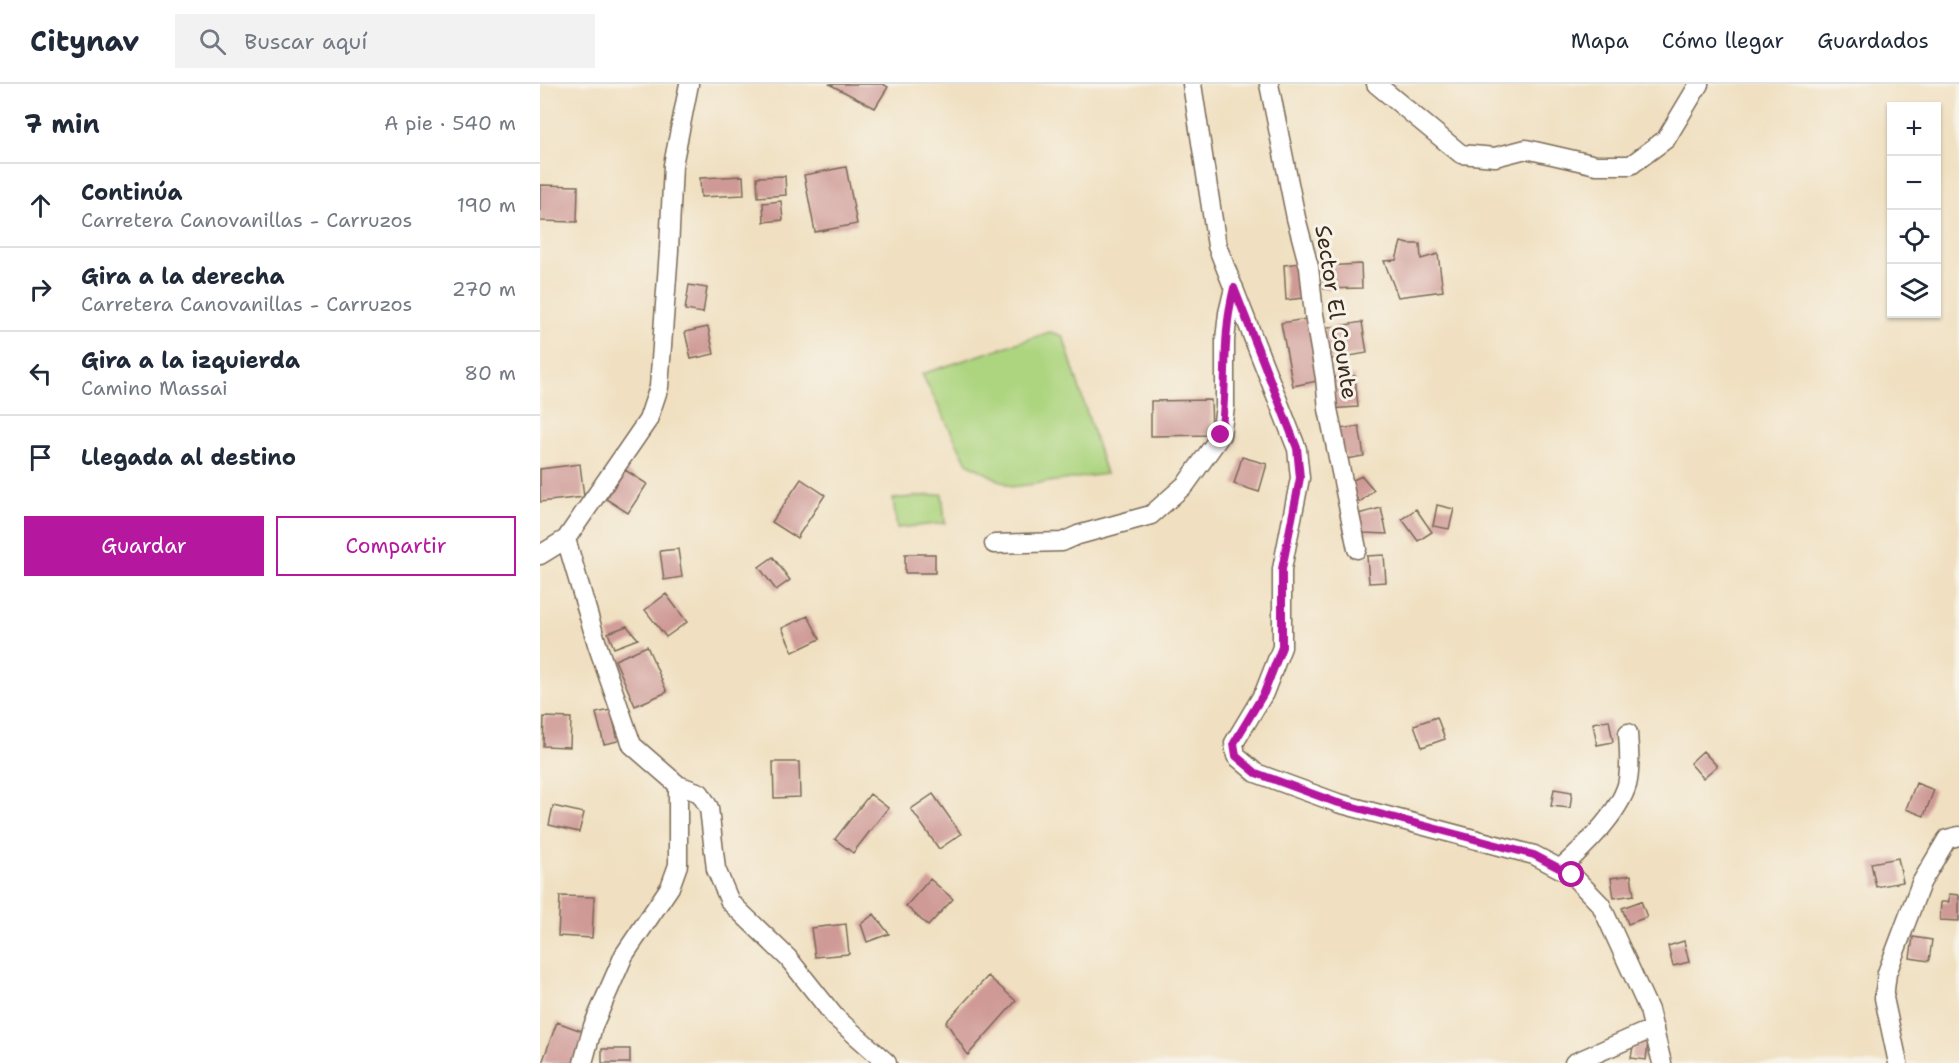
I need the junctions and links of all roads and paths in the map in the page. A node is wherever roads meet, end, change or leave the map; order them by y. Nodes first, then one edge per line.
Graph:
1 (689, 84) edge
2 (1192, 84) edge
3 (1269, 84) edge
4 (1376, 84) edge
5 (1699, 84) edge
6 (1234, 288) junction
7 (566, 539) junction
8 (994, 544) dead end
9 (1357, 549) dead end
10 (540, 555) edge
11 (1628, 733) dead end
12 (678, 785) junction
13 (1959, 836) edge
14 (1560, 869) junction
15 (1653, 1028) junction
16 (583, 1063) edge
17 (887, 1063) edge
18 (1574, 1063) edge
19 (1662, 1063) edge
20 (1898, 1063) edge

1 - 7 street
2 - 6 street
3 - 9 street, Sector El Counte
4 - 5 street
6 - 8 street
6 - 14 street
7 - 10 street
7 - 12 street
11 - 14 street
12 - 16 street
12 - 17 street
13 - 20 street
14 - 15 street
15 - 18 street
15 - 19 street

